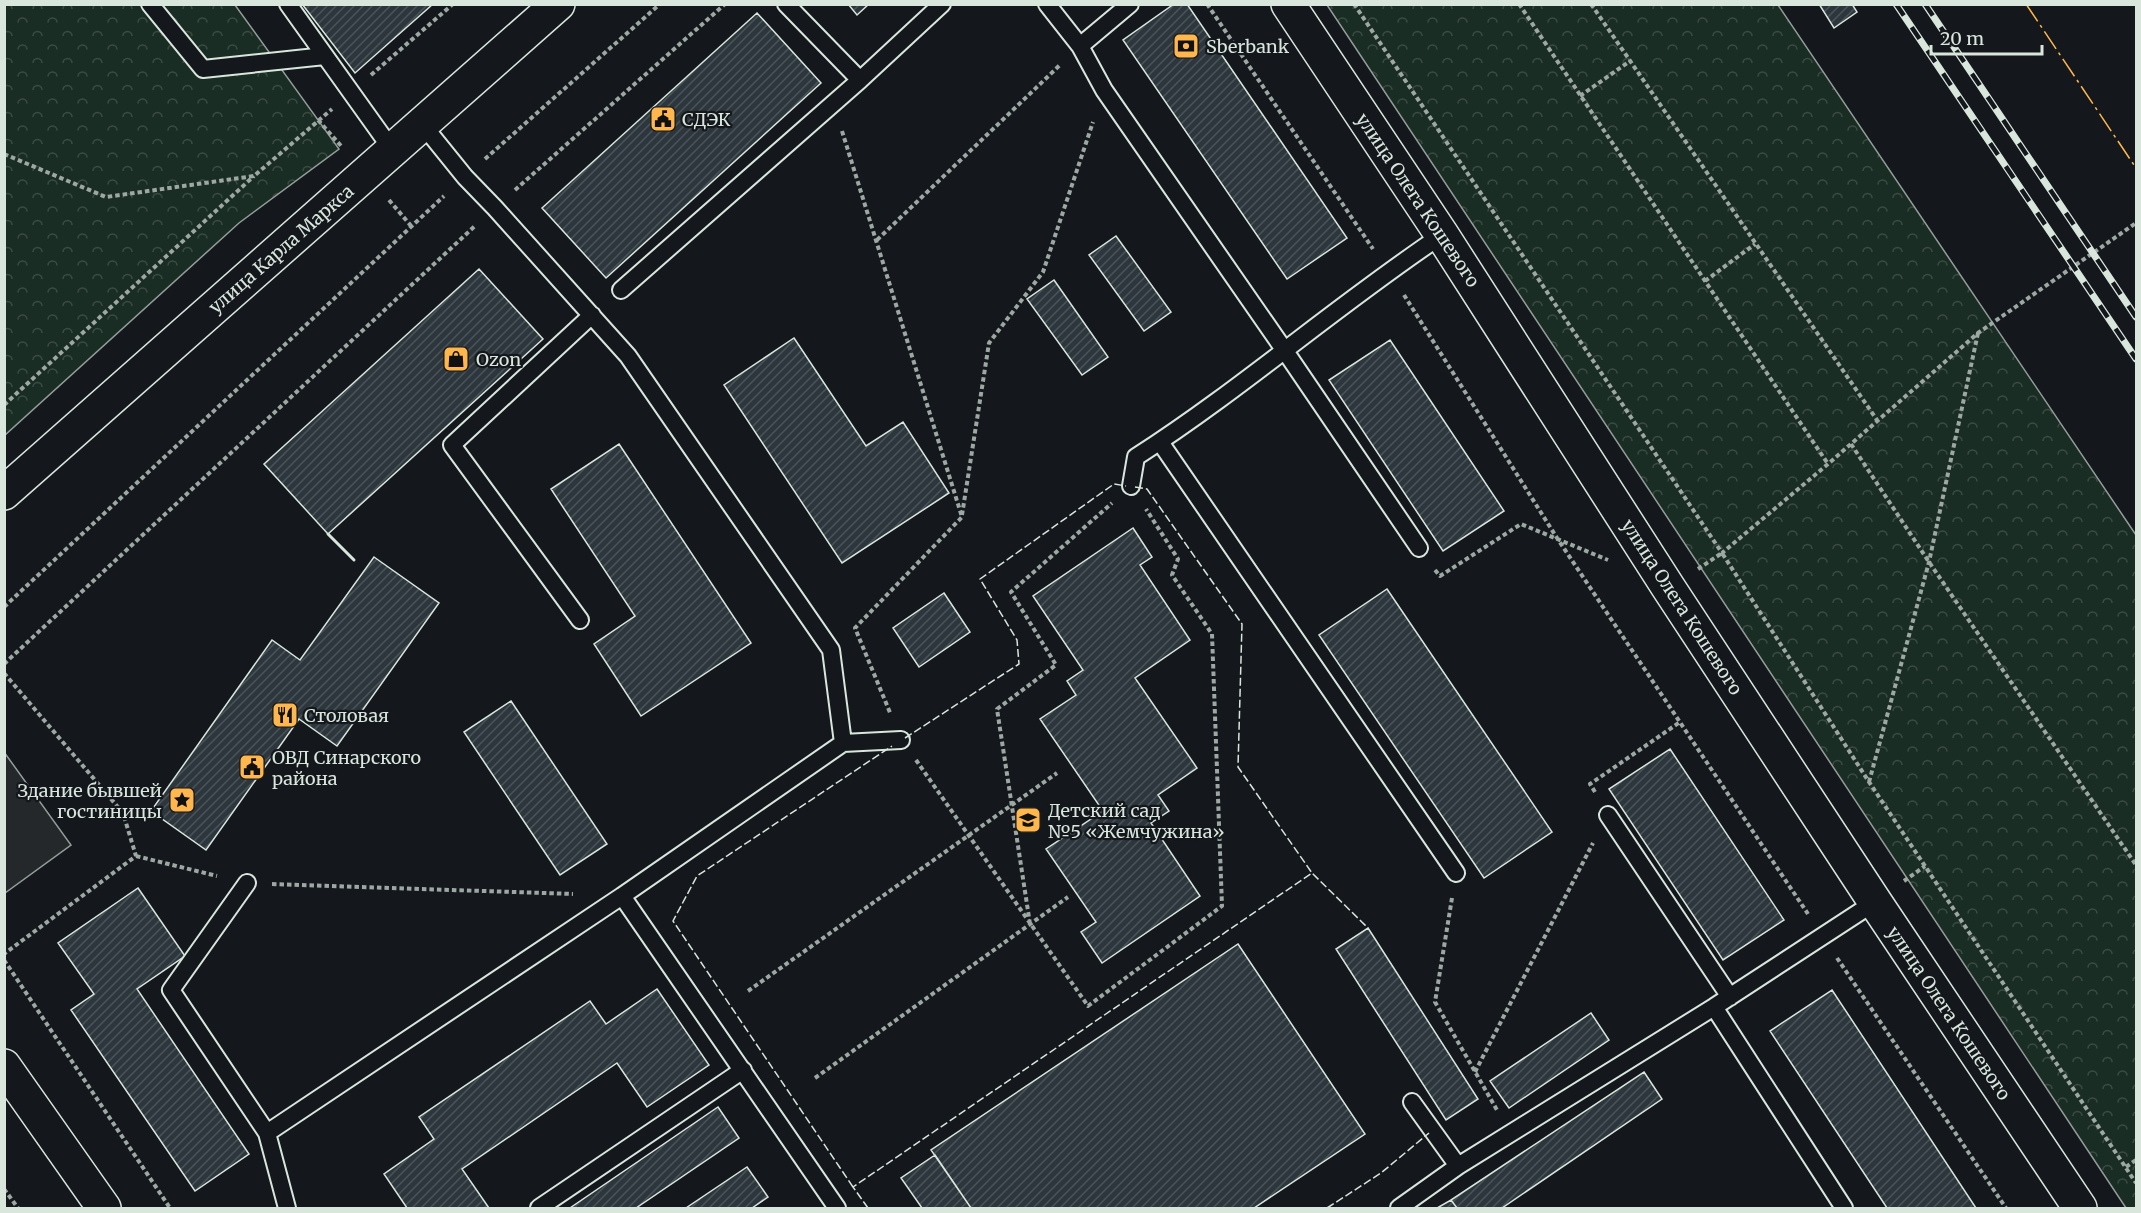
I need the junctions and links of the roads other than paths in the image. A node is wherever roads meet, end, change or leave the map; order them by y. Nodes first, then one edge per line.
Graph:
1 (150, 4) edge
2 (288, 4) edge
3 (558, 4) edge
4 (786, 4) edge
5 (942, 4) edge
6 (1047, 4) edge
7 (1130, 4) edge
8 (1288, 4) edge
9 (1080, 46) junction
10 (325, 56) junction
11 (860, 80) junction
12 (423, 125) junction
13 (393, 151) junction
14 (1442, 235) junction
15 (621, 290) dead end
16 (592, 315) junction
17 (1286, 351) junction
18 (1160, 442) junction
19 (1131, 486) road end
20 (4, 493) edge
21 (1419, 548) dead end
22 (580, 620) dead end
23 (902, 740) road end
24 (843, 743) junction
25 (1608, 815) road end
26 (1456, 873) road end
27 (247, 883) road end
28 (622, 896) junction
29 (1875, 902) junction
30 (1730, 997) junction
31 (1714, 1007) junction
32 (4, 1066) edge
33 (743, 1070) junction
34 (1412, 1102) dead end
35 (267, 1133) junction
36 (1458, 1166) junction
37 (104, 1209) edge
38 (287, 1209) edge
39 (539, 1209) edge
40 (837, 1209) edge
41 (1399, 1209) edge
42 (1844, 1209) edge
43 (2080, 1209) edge

1 - 10 lane
2 - 10 lane
3 - 12 street, улица Карла Маркса
4 - 11 lane
5 - 11 lane
6 - 9 lane
7 - 9 lane
8 - 14 street, улица Олега Кошевого
9 - 17 lane
10 - 13 lane
11 - 15 lane
12 - 13 street, улица Карла Маркса
12 - 16 lane
13 - 20 street, улица Карла Маркса
14 - 17 lane
14 - 29 street, улица Олега Кошевого
16 - 22 lane
16 - 24 lane
17 - 18 lane
17 - 21 lane
18 - 19 lane
18 - 26 lane
23 - 24 lane
24 - 28 lane
25 - 30 lane
27 - 35 lane
28 - 33 lane
28 - 35 lane
29 - 30 lane
29 - 43 street, улица Олега Кошевого
30 - 31 lane
31 - 36 lane
31 - 42 lane
32 - 37 street
33 - 39 lane
33 - 40 lane
34 - 36 lane
35 - 38 lane
36 - 41 lane

